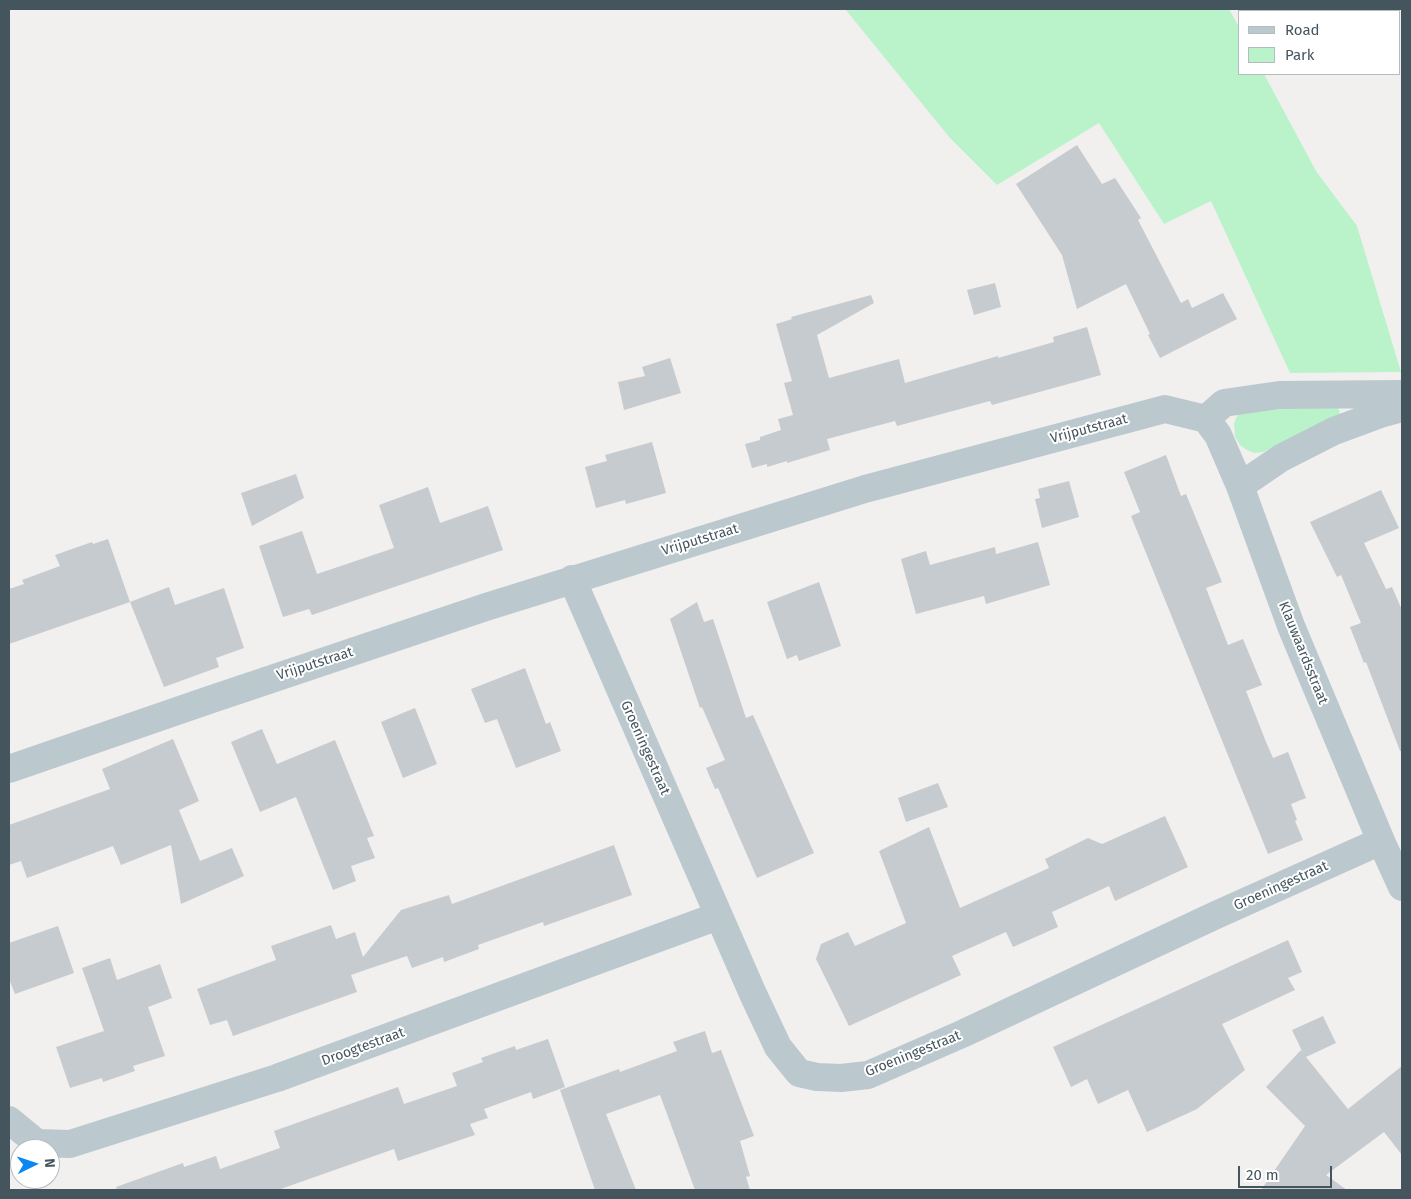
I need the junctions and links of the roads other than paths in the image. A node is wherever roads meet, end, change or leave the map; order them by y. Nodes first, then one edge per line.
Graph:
1 (1402, 394) edge
2 (1402, 408) edge
3 (1206, 419) junction
4 (1240, 486) junction
5 (572, 579) junction
6 (9, 769) edge
7 (1380, 841) junction
8 (1402, 887) edge
9 (718, 916) junction
10 (9, 1120) edge

1 - 3 street
2 - 4 street
3 - 4 street, Klauwaardsstraat
3 - 5 street, Vrijputstraat
4 - 7 street, Klauwaardsstraat
5 - 6 street, Vrijputstraat
5 - 9 street, Groeningestraat
7 - 8 street, Klauwaardsstraat
7 - 9 street, Groeningestraat
9 - 10 street, Droogtestraat

